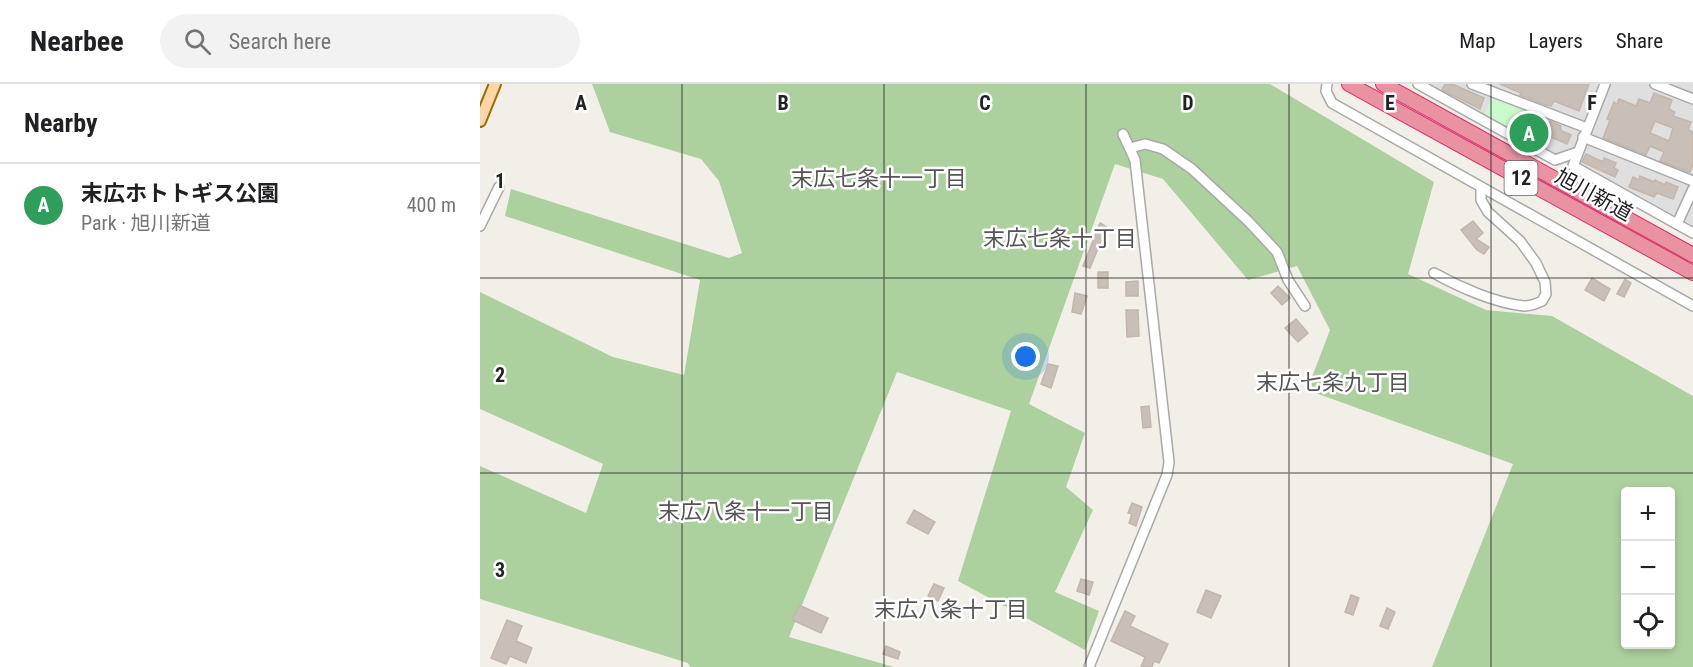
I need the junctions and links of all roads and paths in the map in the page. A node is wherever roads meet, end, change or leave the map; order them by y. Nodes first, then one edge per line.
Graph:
1 (495, 84) edge
2 (1328, 84) edge
3 (1349, 84) edge
4 (1383, 84) edge
5 (1418, 84) edge
6 (1472, 84) edge
7 (1605, 84) edge
8 (1655, 84) edge
9 (1693, 99) edge
10 (480, 122) edge
11 (1585, 132) junction
12 (1123, 134) dead end
13 (1130, 148) junction
14 (1578, 152) junction
15 (1693, 181) edge
16 (499, 187) dead end
17 (1481, 188) junction
18 (1693, 189) edge
19 (1629, 199) junction
20 (1622, 216) junction
21 (1677, 225) junction
22 (480, 226) edge
23 (1693, 233) edge
24 (1693, 255) edge
25 (1434, 273) dead end
26 (1693, 273) edge
27 (1305, 306) dead end
28 (1693, 306) edge
29 (1089, 667) edge

1 - 10 main road
2 - 17 street
3 - 26 highway, 旭川新道 / 12
4 - 20 highway, 旭川新道 / 12
5 - 14 street
6 - 11 street
7 - 11 street
8 - 9 street
11 - 14 street
11 - 15 street
12 - 13 street
13 - 27 street
13 - 29 street
14 - 19 street
16 - 22 street
17 - 25 street
17 - 28 street
18 - 21 street
19 - 20 street
19 - 21 street
20 - 24 highway, 旭川新道 / 12
21 - 23 street

